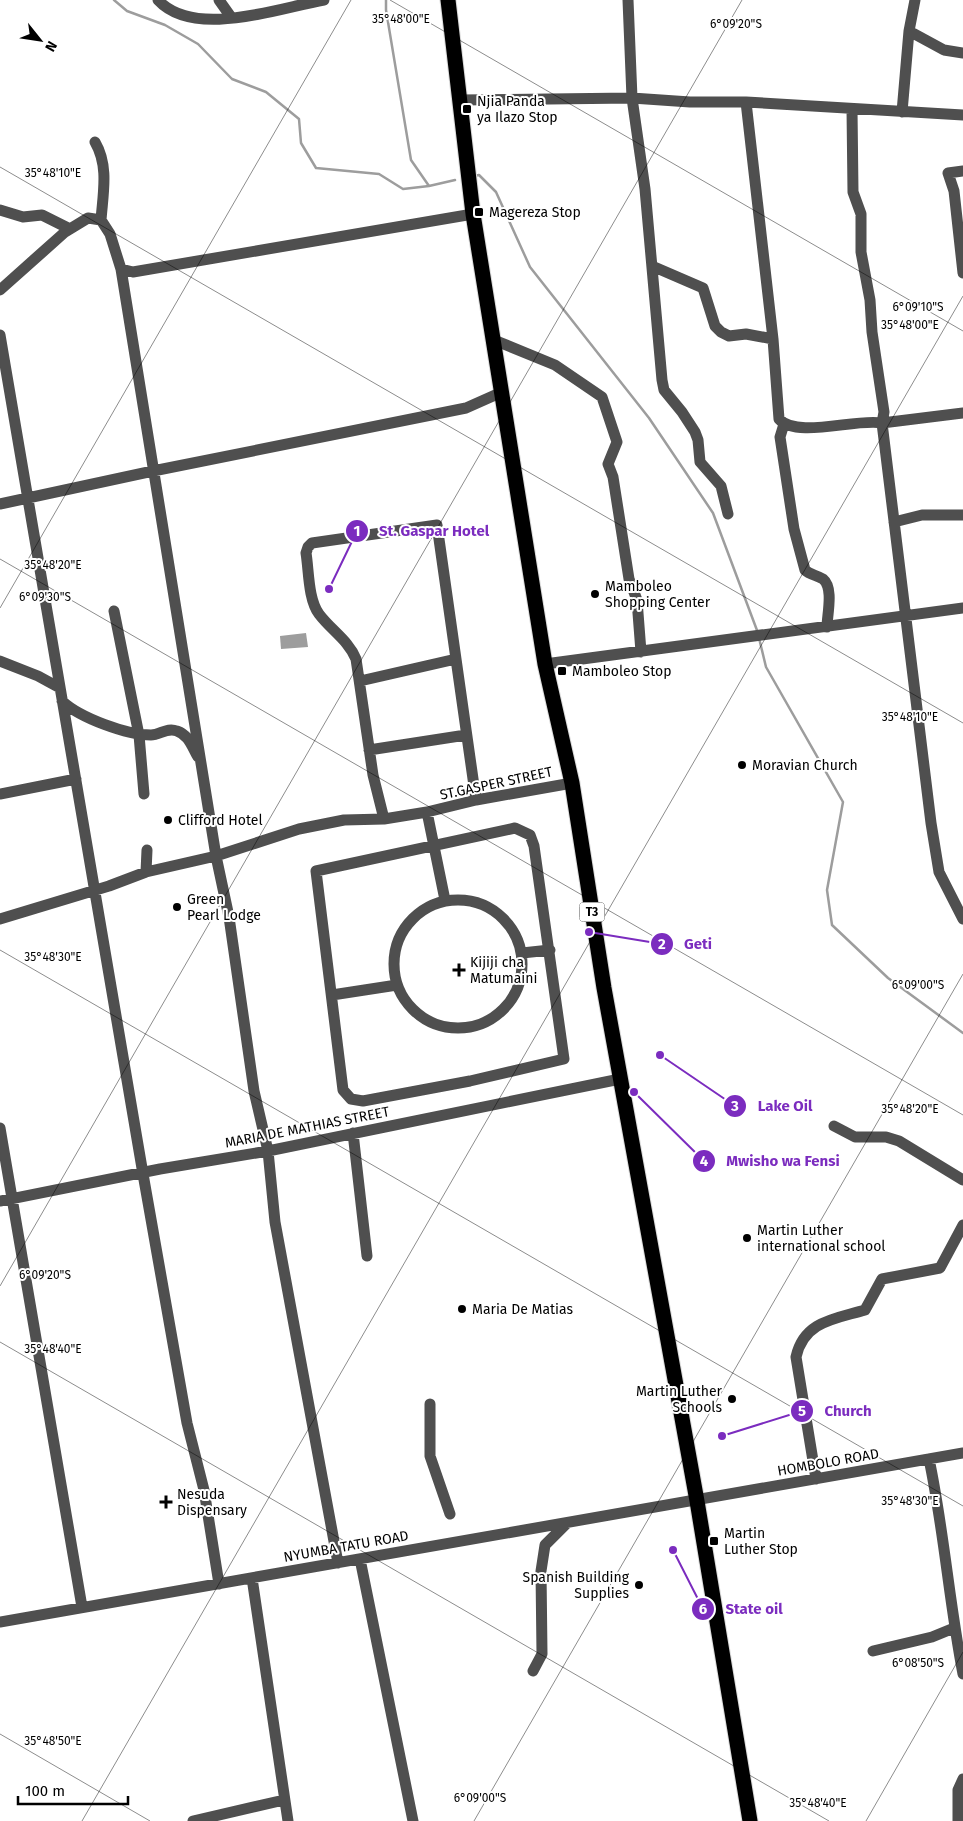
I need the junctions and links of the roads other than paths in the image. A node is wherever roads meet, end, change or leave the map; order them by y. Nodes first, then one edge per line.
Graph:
1 (158, 0) edge
2 (220, 0) edge
3 (324, 0) edge
4 (448, 0) edge
5 (628, 0) edge
6 (915, 0) edge
7 (230, 17) junction
8 (909, 31) junction
9 (963, 53) edge
10 (632, 98) junction
11 (459, 100) junction
12 (746, 102) junction
13 (852, 109) junction
14 (902, 112) junction
15 (963, 115) edge
16 (95, 142) dead end
17 (963, 171) edge
18 (0, 210) edge
19 (473, 214) junction
20 (101, 220) junction
21 (70, 229) junction
22 (652, 266) junction
23 (121, 269) junction
24 (963, 272) edge
25 (0, 290) edge
26 (0, 335) edge
27 (773, 339) junction
28 (494, 340) junction
29 (502, 392) junction
30 (963, 413) edge
31 (882, 423) junction
32 (784, 424) junction
33 (153, 471) junction
34 (28, 497) junction
35 (0, 504) edge
36 (728, 514) dead end
37 (963, 515) edge
38 (894, 522) junction
39 (963, 608) edge
40 (114, 610) dead end
41 (906, 616) junction
42 (827, 627) junction
43 (641, 652) junction
44 (456, 659) junction
45 (0, 661) edge
46 (544, 664) junction
47 (360, 681) junction
48 (60, 688) junction
49 (62, 701) junction
50 (138, 735) junction
51 (466, 735) junction
52 (369, 750) junction
53 (203, 764) junction
54 (76, 779) junction
55 (572, 783) junction
56 (0, 794) edge
57 (144, 794) dead end
58 (476, 800) junction
59 (427, 812) junction
60 (384, 819) junction
61 (433, 847) junction
62 (146, 850) dead end
63 (216, 856) junction
64 (146, 872) junction
65 (93, 891) junction
66 (445, 900) junction
67 (0, 919) edge
68 (963, 919) edge
69 (550, 950) junction
70 (522, 953) junction
71 (397, 985) junction
72 (332, 995) junction
73 (620, 1079) junction
74 (834, 1126) dead end
75 (0, 1128) edge
76 (353, 1133) junction
77 (268, 1151) junction
78 (143, 1174) junction
79 (963, 1180) edge
80 (13, 1199) junction
81 (0, 1201) edge
82 (963, 1224) edge
83 (368, 1256) dead end
84 (430, 1404) dead end
85 (963, 1452) edge
86 (929, 1459) junction
87 (816, 1479) junction
88 (698, 1500) junction
89 (450, 1514) dead end
90 (568, 1523) junction
91 (360, 1559) junction
92 (338, 1563) junction
93 (252, 1578) junction
94 (219, 1584) junction
95 (82, 1608) junction
96 (0, 1622) edge
97 (954, 1628) junction
98 (873, 1651) dead end
99 (533, 1671) dead end
100 (963, 1674) edge
101 (963, 1779) edge
102 (284, 1800) junction
103 (193, 1821) edge
104 (288, 1821) edge
105 (413, 1821) edge
106 (750, 1821) edge
107 (958, 1821) edge

1 - 7 street
2 - 7 street
3 - 7 street
4 - 11 highway, T3
5 - 10 street
6 - 8 street
8 - 9 street
8 - 14 street
10 - 11 street
10 - 12 street
10 - 22 street
11 - 19 highway, T3
12 - 13 street
12 - 27 street
13 - 14 street
13 - 31 street
14 - 15 street
16 - 20 street
17 - 24 street
18 - 21 street
19 - 23 street
19 - 28 highway, T3
20 - 21 street
20 - 23 street
21 - 25 street
22 - 27 street
22 - 36 street
23 - 33 street
26 - 34 street
27 - 32 street
28 - 29 highway, T3
28 - 43 street
29 - 33 street
29 - 46 highway, T3
30 - 31 street
31 - 32 street
31 - 38 street
32 - 42 street
33 - 34 street
33 - 53 street
34 - 35 street
34 - 48 street
37 - 38 street
38 - 41 street
39 - 41 street
40 - 50 street
41 - 42 street
41 - 68 street
42 - 43 street
43 - 46 street
44 - 47 street
44 - 47 street
44 - 51 street
45 - 48 street
46 - 55 highway, T3
47 - 52 street
48 - 49 street
49 - 50 street
49 - 54 street
50 - 53 street
50 - 57 street
51 - 52 street
51 - 58 street
52 - 60 street
53 - 63 street
54 - 56 street
54 - 65 street
55 - 58 street, ST.GASPER STREET
55 - 73 highway, T3
58 - 59 street, ST.GASPER STREET
59 - 60 street, ST.GASPER STREET
59 - 61 street
60 - 63 street, ST.GASPER STREET
61 - 66 street
61 - 69 street
61 - 72 street
62 - 64 street
63 - 64 street, ST.GASPER STREET
63 - 77 street
64 - 65 street, ST.GASPER STREET
65 - 67 street, ST.GASPER STREET
65 - 78 street
66 - 70 street
66 - 71 street
69 - 70 street
69 - 72 street
70 - 71 street
71 - 72 street
73 - 76 street, MARIA DE MATHIAS STREET
73 - 88 highway, T3
74 - 79 street
75 - 80 street
76 - 77 street, MARIA DE MATHIAS STREET
76 - 83 street
77 - 78 street, MARIA DE MATHIAS STREET
77 - 92 street
78 - 80 street, MARIA DE MATHIAS STREET
78 - 94 street
80 - 81 street, MARIA DE MATHIAS STREET
80 - 95 street
82 - 87 street
84 - 89 street
85 - 86 street, HOMBOLO ROAD
86 - 87 street, HOMBOLO ROAD
86 - 97 street
87 - 88 street, HOMBOLO ROAD
88 - 90 street, NYUMBA TATU ROAD
88 - 106 highway, T3
90 - 91 street, NYUMBA TATU ROAD
90 - 99 street
91 - 92 street, NYUMBA TATU ROAD
91 - 105 street
92 - 93 street, NYUMBA TATU ROAD
93 - 94 street, NYUMBA TATU ROAD
93 - 102 street
94 - 95 street, NYUMBA TATU ROAD
95 - 96 street, NYUMBA TATU ROAD
97 - 98 street
97 - 100 street
101 - 107 street
102 - 103 street
102 - 104 street

